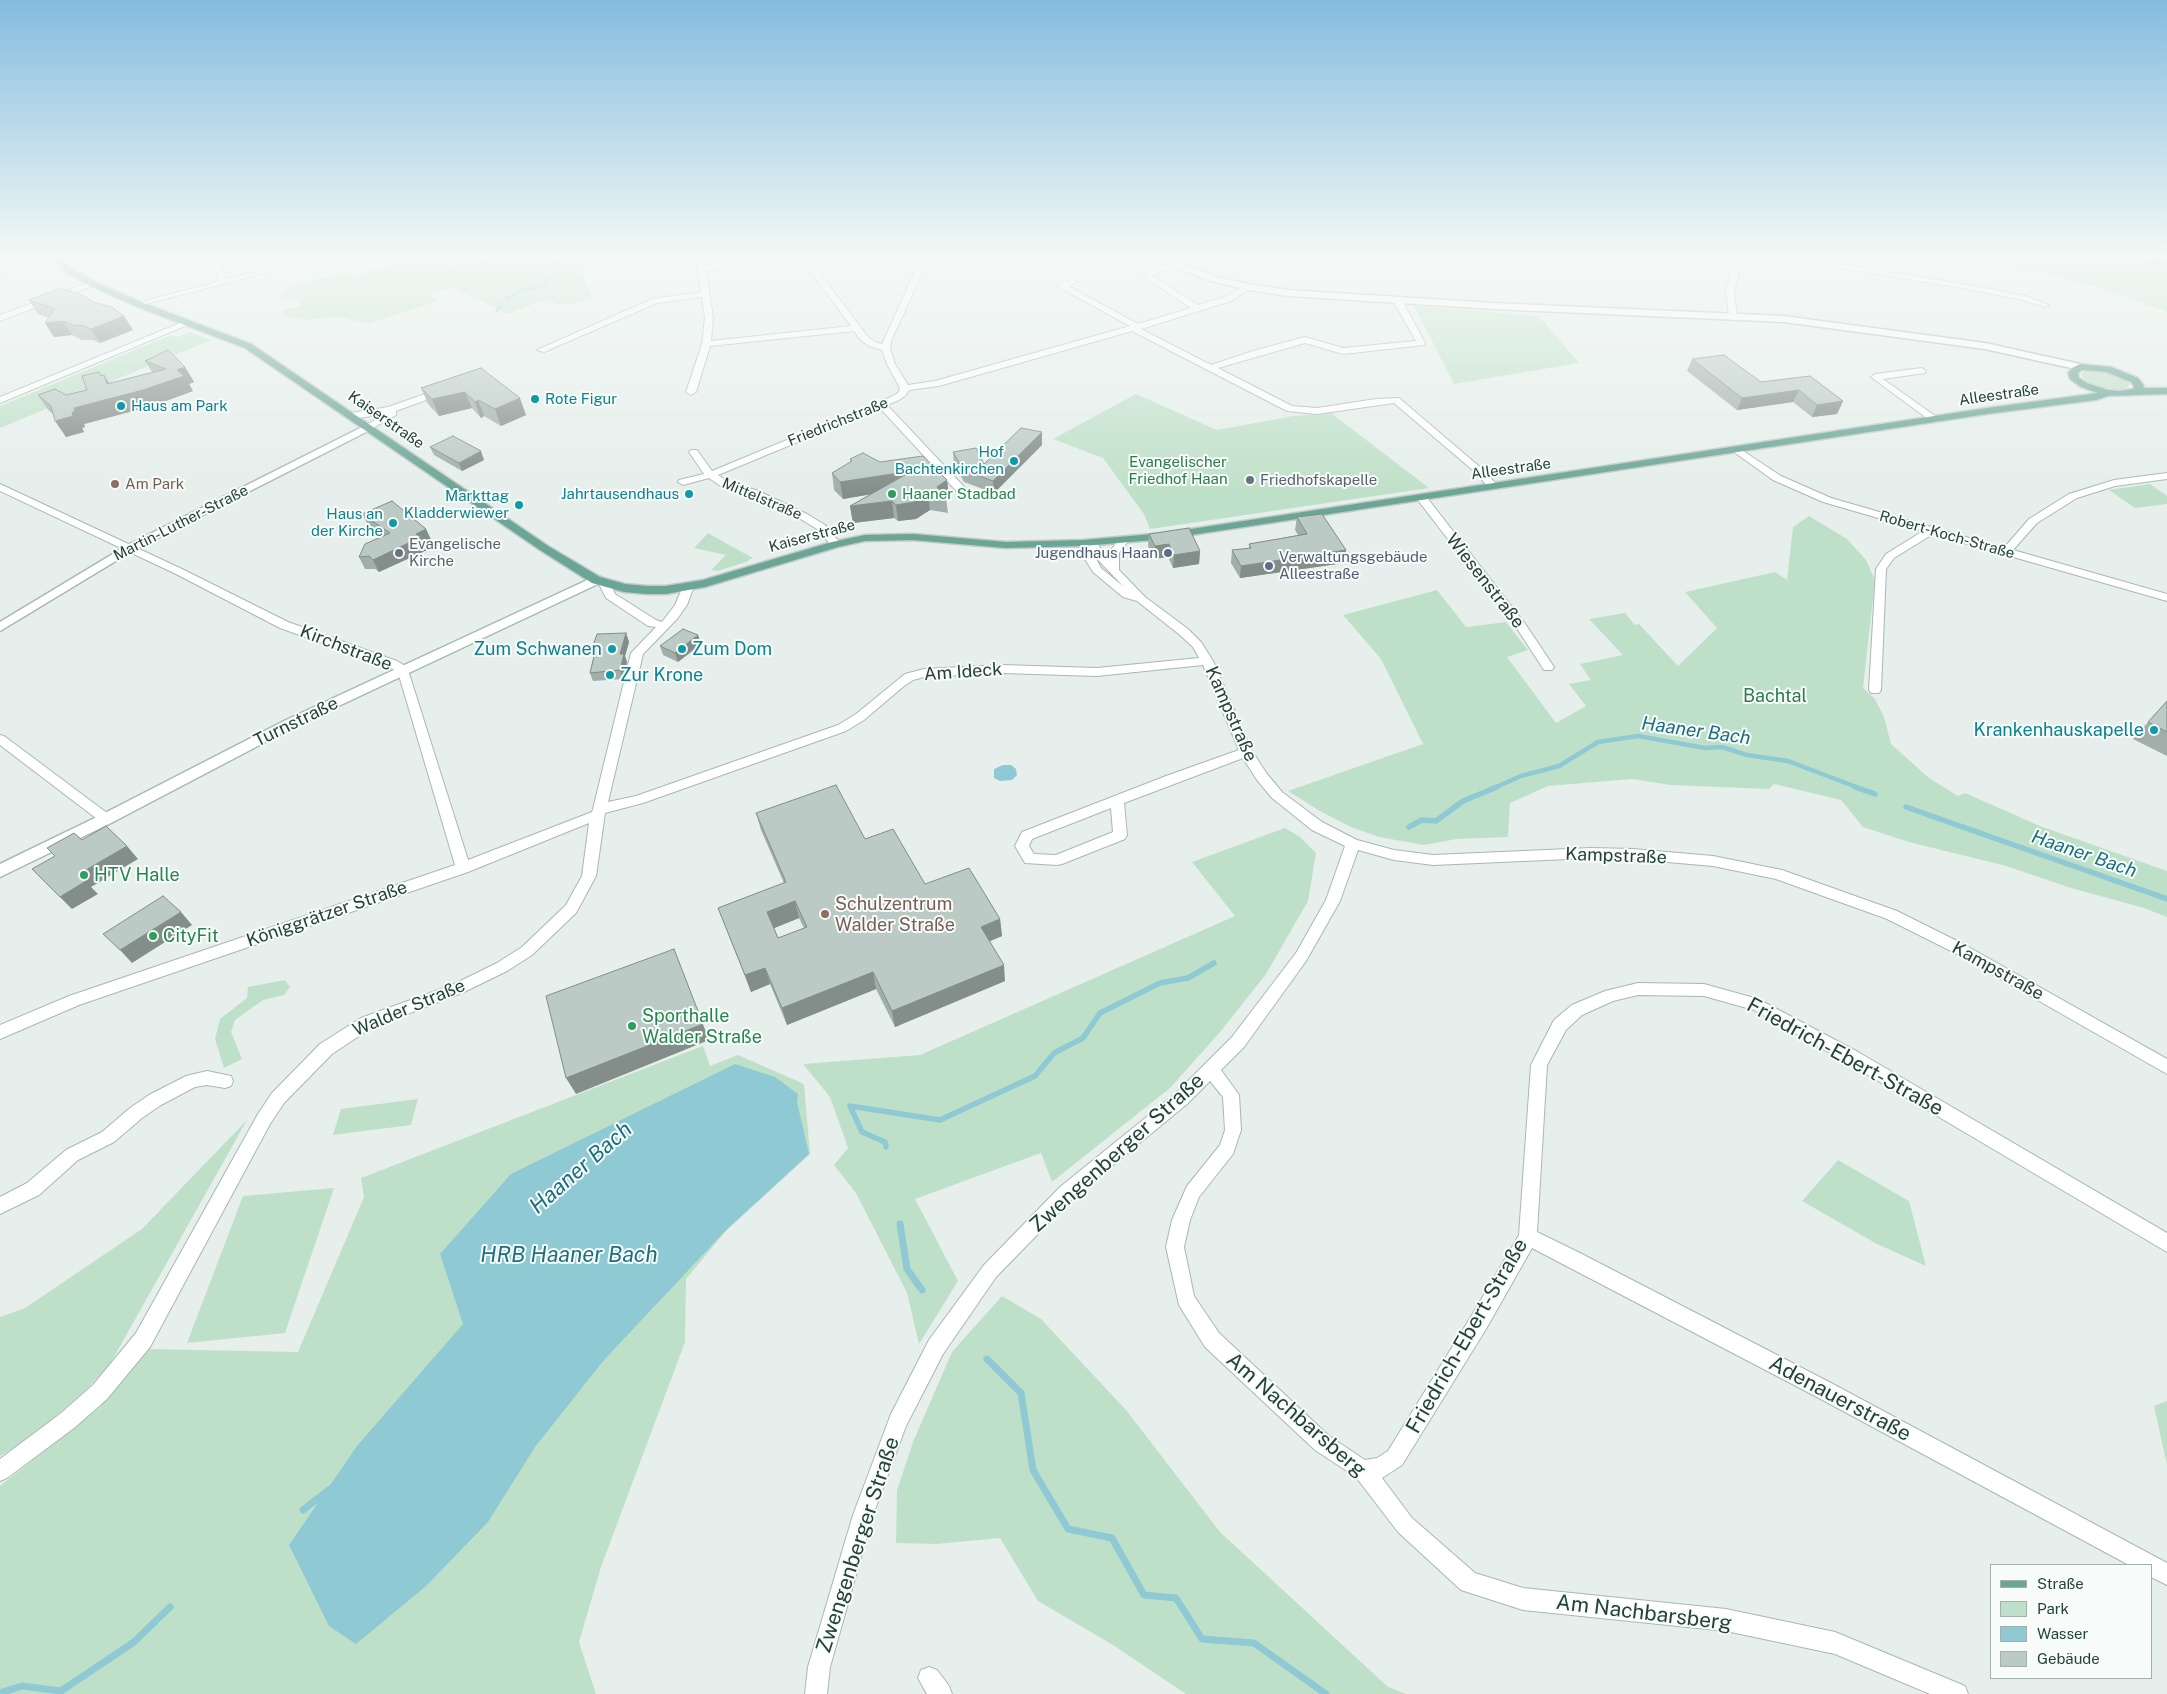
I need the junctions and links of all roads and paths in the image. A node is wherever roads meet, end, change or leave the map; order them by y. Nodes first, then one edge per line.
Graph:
1 (159, 335) edge
2 (219, 335) edge
3 (576, 335) edge
4 (707, 335) edge
5 (790, 335) edge
6 (863, 335) edge
7 (891, 335) edge
8 (1107, 335) edge
9 (1150, 335) edge
10 (1417, 335) edge
11 (1904, 335) edge
12 (706, 344) junction
13 (887, 345) junction
14 (541, 350) dead end
15 (1211, 368) junction
16 (2077, 370) junction
17 (1922, 371) dead end
18 (2084, 385) junction
19 (454, 386) edge
20 (2136, 386) junction
21 (905, 388) junction
22 (2167, 389) edge
23 (691, 392) dead end
24 (2107, 393) junction
25 (0, 400) edge
26 (2068, 400) junction
27 (881, 404) junction
28 (405, 405) junction
29 (351, 416) junction
30 (1935, 420) junction
31 (368, 427) junction
32 (1737, 450) junction
33 (694, 452) dead end
34 (710, 475) junction
35 (2167, 476) edge
36 (683, 482) dead end
37 (1493, 486) junction
38 (0, 487) edge
39 (964, 493) dead end
40 (1421, 497) junction
41 (1931, 531) junction
42 (1124, 540) junction
43 (1087, 542) junction
44 (836, 544) junction
45 (130, 548) junction
46 (2006, 552) junction
47 (1114, 569) junction
48 (601, 582) junction
49 (688, 586) junction
50 (2167, 598) edge
51 (1141, 599) junction
52 (666, 626) junction
53 (0, 627) edge
54 (1207, 660) junction
55 (1548, 667) dead end
56 (403, 670) junction
57 (1875, 690) dead end
58 (0, 739) edge
59 (1246, 752) junction
60 (1117, 801) junction
61 (598, 812) junction
62 (106, 819) junction
63 (1353, 844) junction
64 (462, 868) junction
65 (0, 871) edge
66 (0, 1032) edge
67 (2167, 1067) edge
68 (1210, 1069) junction
69 (225, 1081) dead end
70 (0, 1206) edge
71 (1528, 1237) junction
72 (2167, 1243) edge
73 (1363, 1470) junction
74 (0, 1471) edge
75 (2148, 1564) edge
76 (2152, 1566) edge
77 (2167, 1574) edge
78 (816, 1694) edge
79 (1957, 1694) edge

1 - 25 street
2 - 29 main road, Kaiserstraße
3 - 14 street
4 - 12 street
5 - 12 street
6 - 13 street
7 - 13 street
8 - 21 street, Friedrichstraße
9 - 15 street
10 - 15 street
11 - 16 street
12 - 23 street
13 - 21 street
15 - 37 street
16 - 18 main road
16 - 20 main road
17 - 30 street
18 - 24 main road
18 - 26 main road
19 - 28 street
20 - 22 main road
20 - 24 main road
21 - 27 street, Friedrichstraße
24 - 26 main road, Alleestraße
26 - 30 main road, Alleestraße
27 - 34 street, Friedrichstraße
27 - 39 street
28 - 29 street
28 - 31 street
29 - 31 main road, Kaiserstraße
30 - 32 main road, Alleestraße
31 - 45 street, Martin-Luther-Straße
31 - 48 main road, Kaiserstraße
32 - 37 main road, Alleestraße
32 - 41 street, Robert-Koch-Straße
33 - 34 street
34 - 36 street, Friedrichstraße
34 - 44 street, Mittelstraße
35 - 46 street
37 - 40 main road, Alleestraße
38 - 45 street, Kirchstraße
40 - 42 main road, Alleestraße
40 - 55 street, Wiesenstraße
41 - 46 street, Robert-Koch-Straße
41 - 57 street
42 - 43 main road, Alleestraße
42 - 47 street
43 - 44 main road, Kaiserstraße
43 - 47 street, Kampstraße
43 - 51 street, Kampstraße
44 - 49 main road, Kaiserstraße
45 - 53 street, Martin-Luther-Straße
45 - 56 street, Kirchstraße
46 - 50 street, Robert-Koch-Straße
47 - 51 street, Kampstraße
48 - 49 main road, Kaiserstraße
48 - 52 street, Kaiserstraße
48 - 56 street, Turnstraße
49 - 52 street, Walder Straße
51 - 54 street, Kampstraße
52 - 61 street, Walder Straße
54 - 59 street, Kampstraße
54 - 61 street, Am Ideck
56 - 62 street, Turnstraße
56 - 64 street, Kirchstraße
58 - 62 street
59 - 60 street
59 - 63 street, Kampstraße
60 - 60 street
61 - 64 street, Königgrätzer Straße
61 - 74 street, Walder Straße
62 - 65 street, Turnstraße
63 - 67 street, Kampstraße
63 - 68 street, Zwengenberger Straße
64 - 66 street, Königgrätzer Straße
68 - 73 street, Am Nachbarsberg
68 - 78 street, Zwengenberger Straße
69 - 70 street
71 - 72 street, Friedrich-Ebert-Straße
71 - 73 street, Friedrich-Ebert-Straße
71 - 75 street, Adenauerstraße
73 - 79 street, Am Nachbarsberg
76 - 77 street, Adenauerstraße

